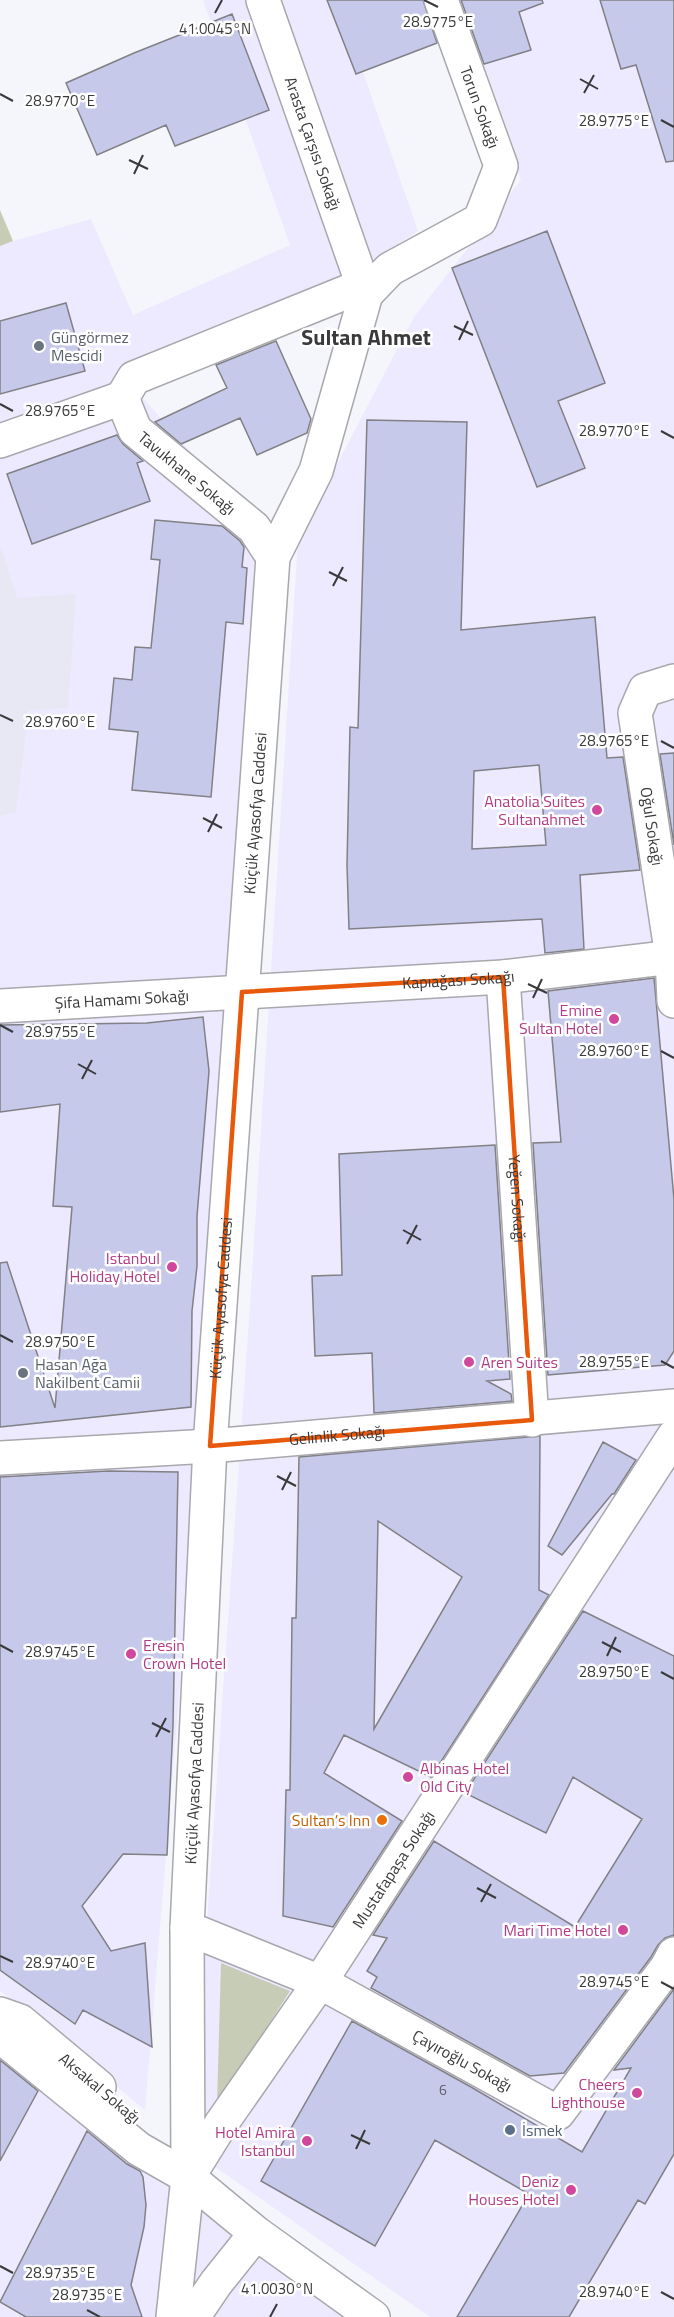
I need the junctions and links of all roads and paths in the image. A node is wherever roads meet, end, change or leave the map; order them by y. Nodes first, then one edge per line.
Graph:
1 (263, 0) edge
2 (441, 0) edge
3 (365, 289) junction
4 (122, 398) junction
5 (0, 441) edge
6 (273, 557) junction
7 (659, 685) edge
8 (673, 957) edge
9 (503, 977) junction
10 (242, 992) junction
11 (674, 1001) edge
12 (0, 1006) edge
13 (674, 1406) edge
14 (532, 1420) junction
15 (674, 1436) edge
16 (210, 1446) junction
17 (0, 1458) edge
18 (187, 1928) junction
19 (674, 1954) edge
20 (320, 1982) junction
21 (0, 2014) edge
22 (0, 2031) edge
23 (188, 2177) junction
24 (256, 2233) junction
25 (173, 2317) edge
26 (193, 2317) edge
27 (373, 2317) edge

1 - 3 street, Arasta Çarşısı Sokağı
2 - 3 street, Torun Sokağı
3 - 4 street
3 - 6 street, Küçük Ayasofya Caddesi
4 - 5 street
4 - 6 street, Tavukhane Sokağı
6 - 10 street, Küçük Ayasofya Caddesi
7 - 8 street, Oğul Sokağı
8 - 9 street, Kapıağası Sokağı
8 - 11 street, Oğul Sokağı
9 - 10 street, Kapıağası Sokağı
9 - 14 street, Yeğen Sokağı
10 - 12 street, Şifa Hamamı Sokağı
10 - 16 street, Küçük Ayasofya Caddesi
13 - 14 street, Gelinlik Sokağı
14 - 16 street, Gelinlik Sokağı
15 - 20 street, Mustafapaşa Sokağı
16 - 17 street, Gelinlik Sokağı
16 - 18 street, Küçük Ayasofya Caddesi
18 - 20 street, Çayıroğlu Sokağı
18 - 23 street, Küçük Ayasofya Caddesi
19 - 20 street, Çayıroğlu Sokağı
20 - 23 street, Mustafapaşa Sokağı
21 - 23 street, Aksakal Sokağı
22 - 23 street, Aksakal Sokağı
23 - 24 street, Aksakal Sokağı
23 - 25 street, Küçük Ayasofya Caddesi
24 - 26 street
24 - 27 street, Aksakal Sokağı

